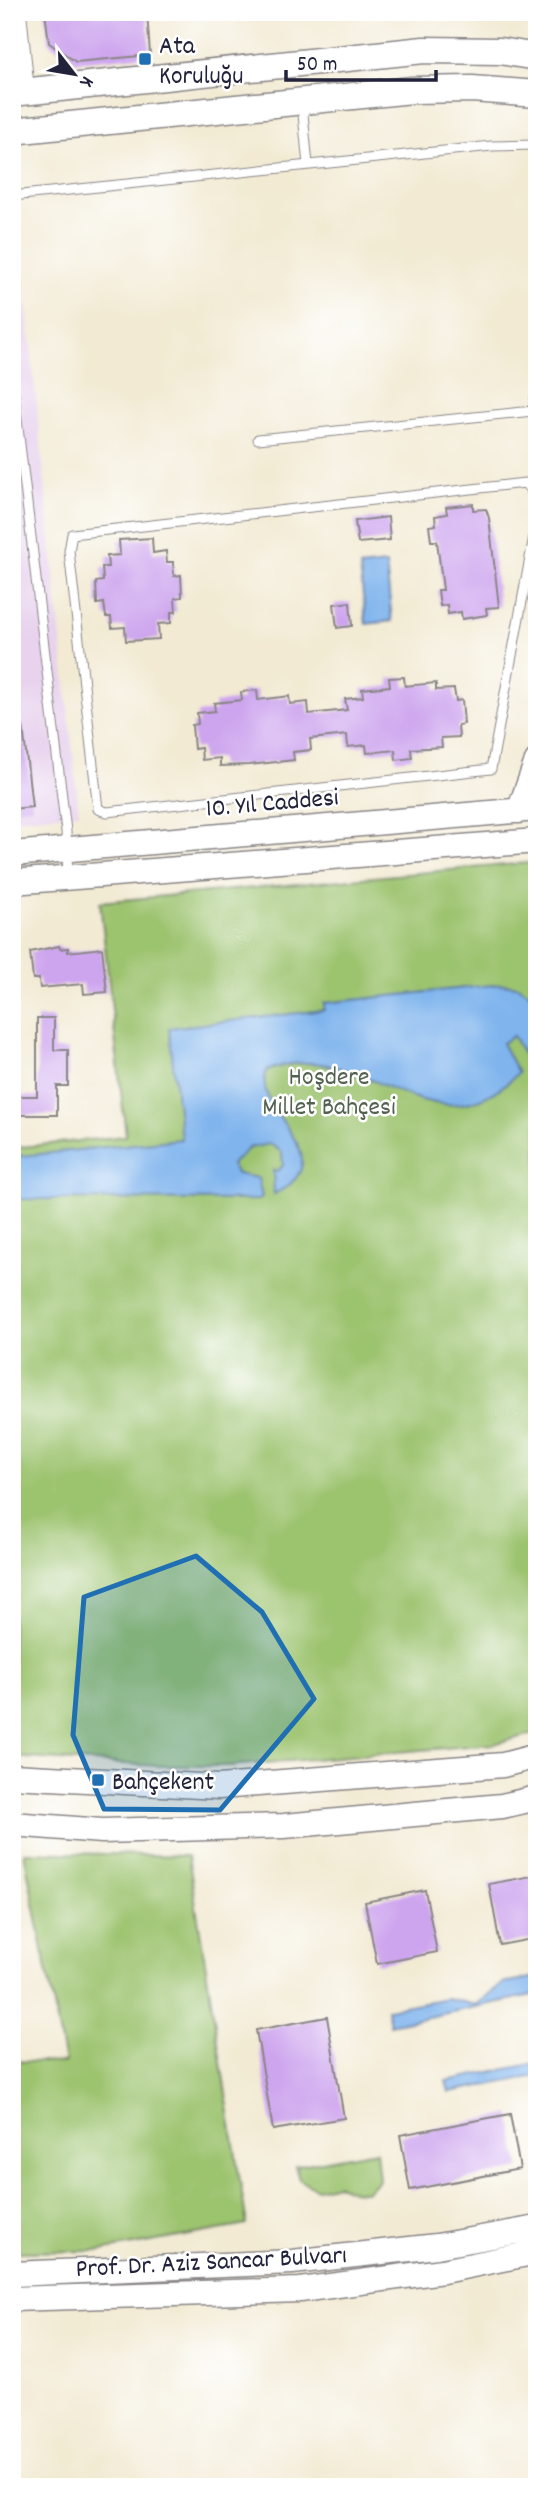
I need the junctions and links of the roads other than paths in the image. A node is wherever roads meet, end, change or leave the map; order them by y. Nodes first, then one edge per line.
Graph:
1 (17, 12) edge
2 (537, 57) edge
3 (19, 92) edge
4 (537, 93) edge
5 (302, 101) junction
6 (12, 131) edge
7 (537, 145) edge
8 (308, 165) junction
9 (12, 196) edge
10 (12, 377) edge
11 (537, 385) edge
12 (535, 411) edge
13 (258, 439) dead end
14 (537, 499) edge
15 (537, 520) edge
16 (537, 761) edge
17 (528, 810) edge
18 (537, 841) edge
19 (68, 849) junction
20 (12, 854) edge
21 (68, 877) junction
22 (12, 882) edge
23 (537, 1756) edge
24 (12, 1776) edge
25 (537, 1798) edge
26 (12, 1824) edge
27 (537, 2228) edge
28 (537, 2252) edge
29 (12, 2274) edge
30 (12, 2299) edge

1 - 3 street
2 - 3 main road
4 - 5 main road
5 - 6 main road
5 - 8 lane
7 - 8 lane
8 - 9 lane
10 - 19 lane
11 - 12 lane
12 - 13 lane
14 - 15 lane
16 - 17 street
17 - 19 street, 10. Yıl Caddesi
18 - 21 street
19 - 20 street, 10. Yıl Caddesi
19 - 21 lane
21 - 22 street
23 - 24 street
25 - 26 street
27 - 29 street, Prof. Dr. Aziz Sancar Bulvarı
28 - 30 street, Prof. Dr. Aziz Sancar Bulvarı

